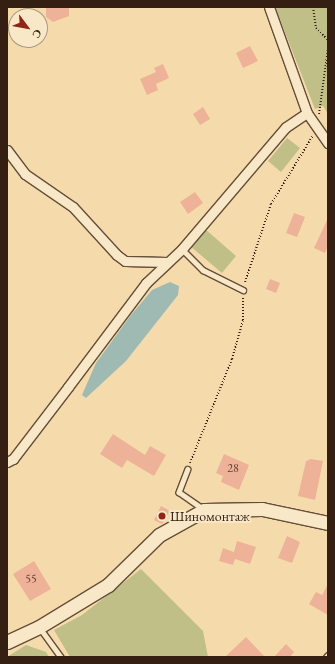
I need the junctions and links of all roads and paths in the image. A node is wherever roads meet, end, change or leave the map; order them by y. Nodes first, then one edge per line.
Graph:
1 (269, 7) edge
2 (314, 7) edge
3 (328, 40) edge
4 (328, 48) edge
5 (308, 113) junction
6 (317, 128) junction
7 (328, 143) edge
8 (7, 150) edge
9 (182, 249) junction
10 (167, 262) junction
11 (242, 290) dead end
12 (7, 462) edge
13 (188, 469) dead end
14 (204, 510) junction
15 (328, 523) edge
16 (39, 627) junction
17 (7, 642) edge
18 (328, 655) edge
19 (61, 657) edge
20 (326, 657) edge

1 - 5 street
2 - 3 path
4 - 6 path
5 - 6 street
5 - 9 street
6 - 7 street
8 - 10 street
9 - 10 street
9 - 11 lane
10 - 12 street
13 - 14 lane
14 - 15 street
14 - 16 street
16 - 17 street
16 - 19 lane
18 - 20 lane

